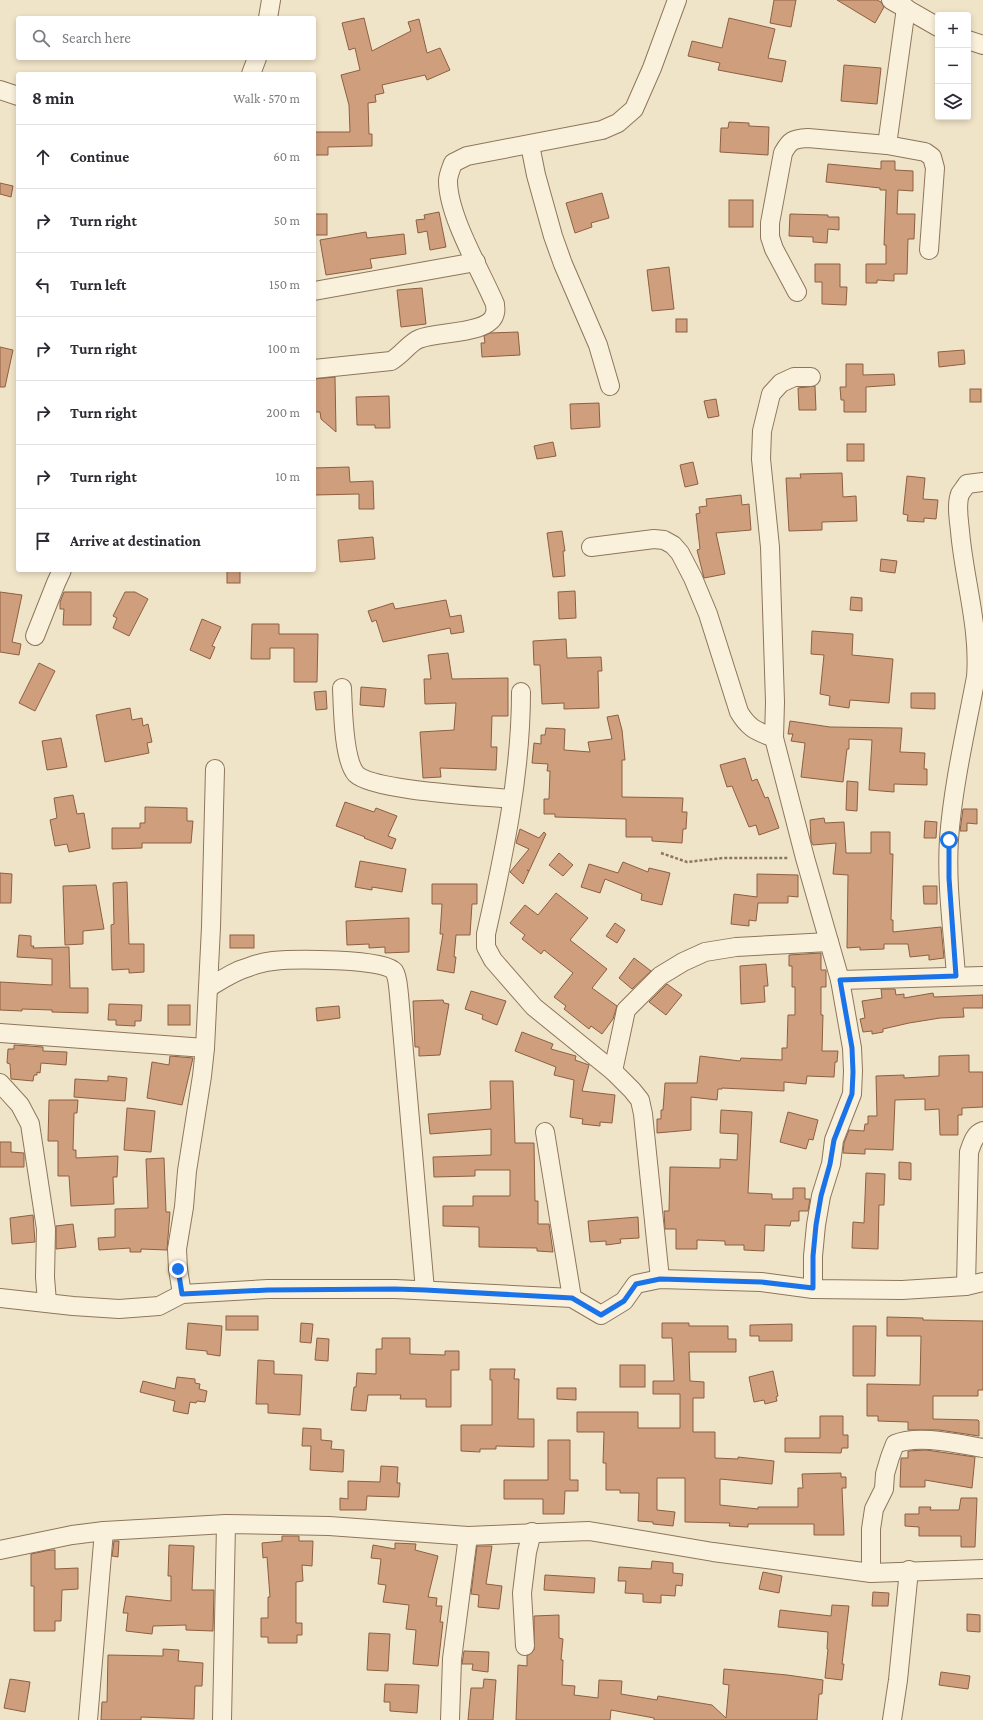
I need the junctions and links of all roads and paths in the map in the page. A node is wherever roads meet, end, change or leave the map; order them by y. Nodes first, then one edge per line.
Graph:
1 (271, 0) edge
2 (677, 0) edge
3 (895, 2) edge
4 (268, 16) edge
5 (935, 25) edge
6 (971, 41) edge
7 (983, 45) edge
8 (256, 60) edge
9 (252, 72) edge
10 (0, 90) edge
11 (16, 95) edge
12 (530, 145) junction
13 (887, 145) junction
14 (929, 250) dead end
15 (476, 262) junction
16 (316, 291) edge
17 (797, 292) dead end
18 (316, 369) edge
19 (811, 377) dead end
20 (610, 386) dead end
21 (983, 482) edge
22 (591, 547) dead end
23 (61, 572) edge
24 (35, 636) dead end
25 (980, 676) edge
26 (342, 688) dead end
27 (522, 692) dead end
28 (774, 738) junction
29 (214, 769) dead end
30 (512, 799) junction
31 (661, 853) dead end
32 (805, 858) junction
33 (829, 942) junction
34 (956, 976) junction
35 (983, 976) edge
36 (840, 980) junction
37 (208, 988) junction
38 (0, 1033) edge
39 (205, 1048) junction
40 (613, 1072) junction
41 (0, 1083) edge
42 (983, 1131) edge
43 (545, 1132) dead end
44 (660, 1279) junction
45 (975, 1284) edge
46 (813, 1288) junction
47 (425, 1290) junction
48 (182, 1294) junction
49 (0, 1298) edge
50 (572, 1298) junction
51 (47, 1302) junction
52 (983, 1448) edge
53 (226, 1524) junction
54 (104, 1531) junction
55 (532, 1532) junction
56 (468, 1536) junction
57 (0, 1550) edge
58 (983, 1569) edge
59 (909, 1570) junction
60 (871, 1573) junction
61 (525, 1646) dead end
62 (88, 1720) edge
63 (222, 1720) edge
64 (450, 1720) edge
65 (892, 1720) edge

1 - 4 street
2 - 12 street
3 - 5 street
3 - 13 street
6 - 7 street
8 - 9 street
10 - 11 street
12 - 15 street
12 - 20 street
13 - 14 street
13 - 17 street
15 - 16 street
15 - 18 street
19 - 28 street
21 - 25 street
22 - 28 street
23 - 24 street
25 - 34 street
26 - 30 street
27 - 30 street
28 - 32 street
29 - 37 street
30 - 40 street
31 - 32 path
32 - 33 street
33 - 36 street
33 - 40 street
34 - 35 street
34 - 36 street
36 - 46 street
37 - 39 street
37 - 47 street
38 - 39 street
39 - 48 street
40 - 44 street
41 - 51 street
42 - 45 street
43 - 50 street
44 - 46 street
44 - 50 street
45 - 46 street
47 - 48 street
47 - 50 street
48 - 51 street
49 - 51 street
52 - 60 street
53 - 54 street
53 - 56 street
53 - 63 street
54 - 57 street
54 - 62 street
55 - 56 street
55 - 60 street
55 - 61 street
56 - 64 street
58 - 59 street
59 - 60 street
59 - 65 street

